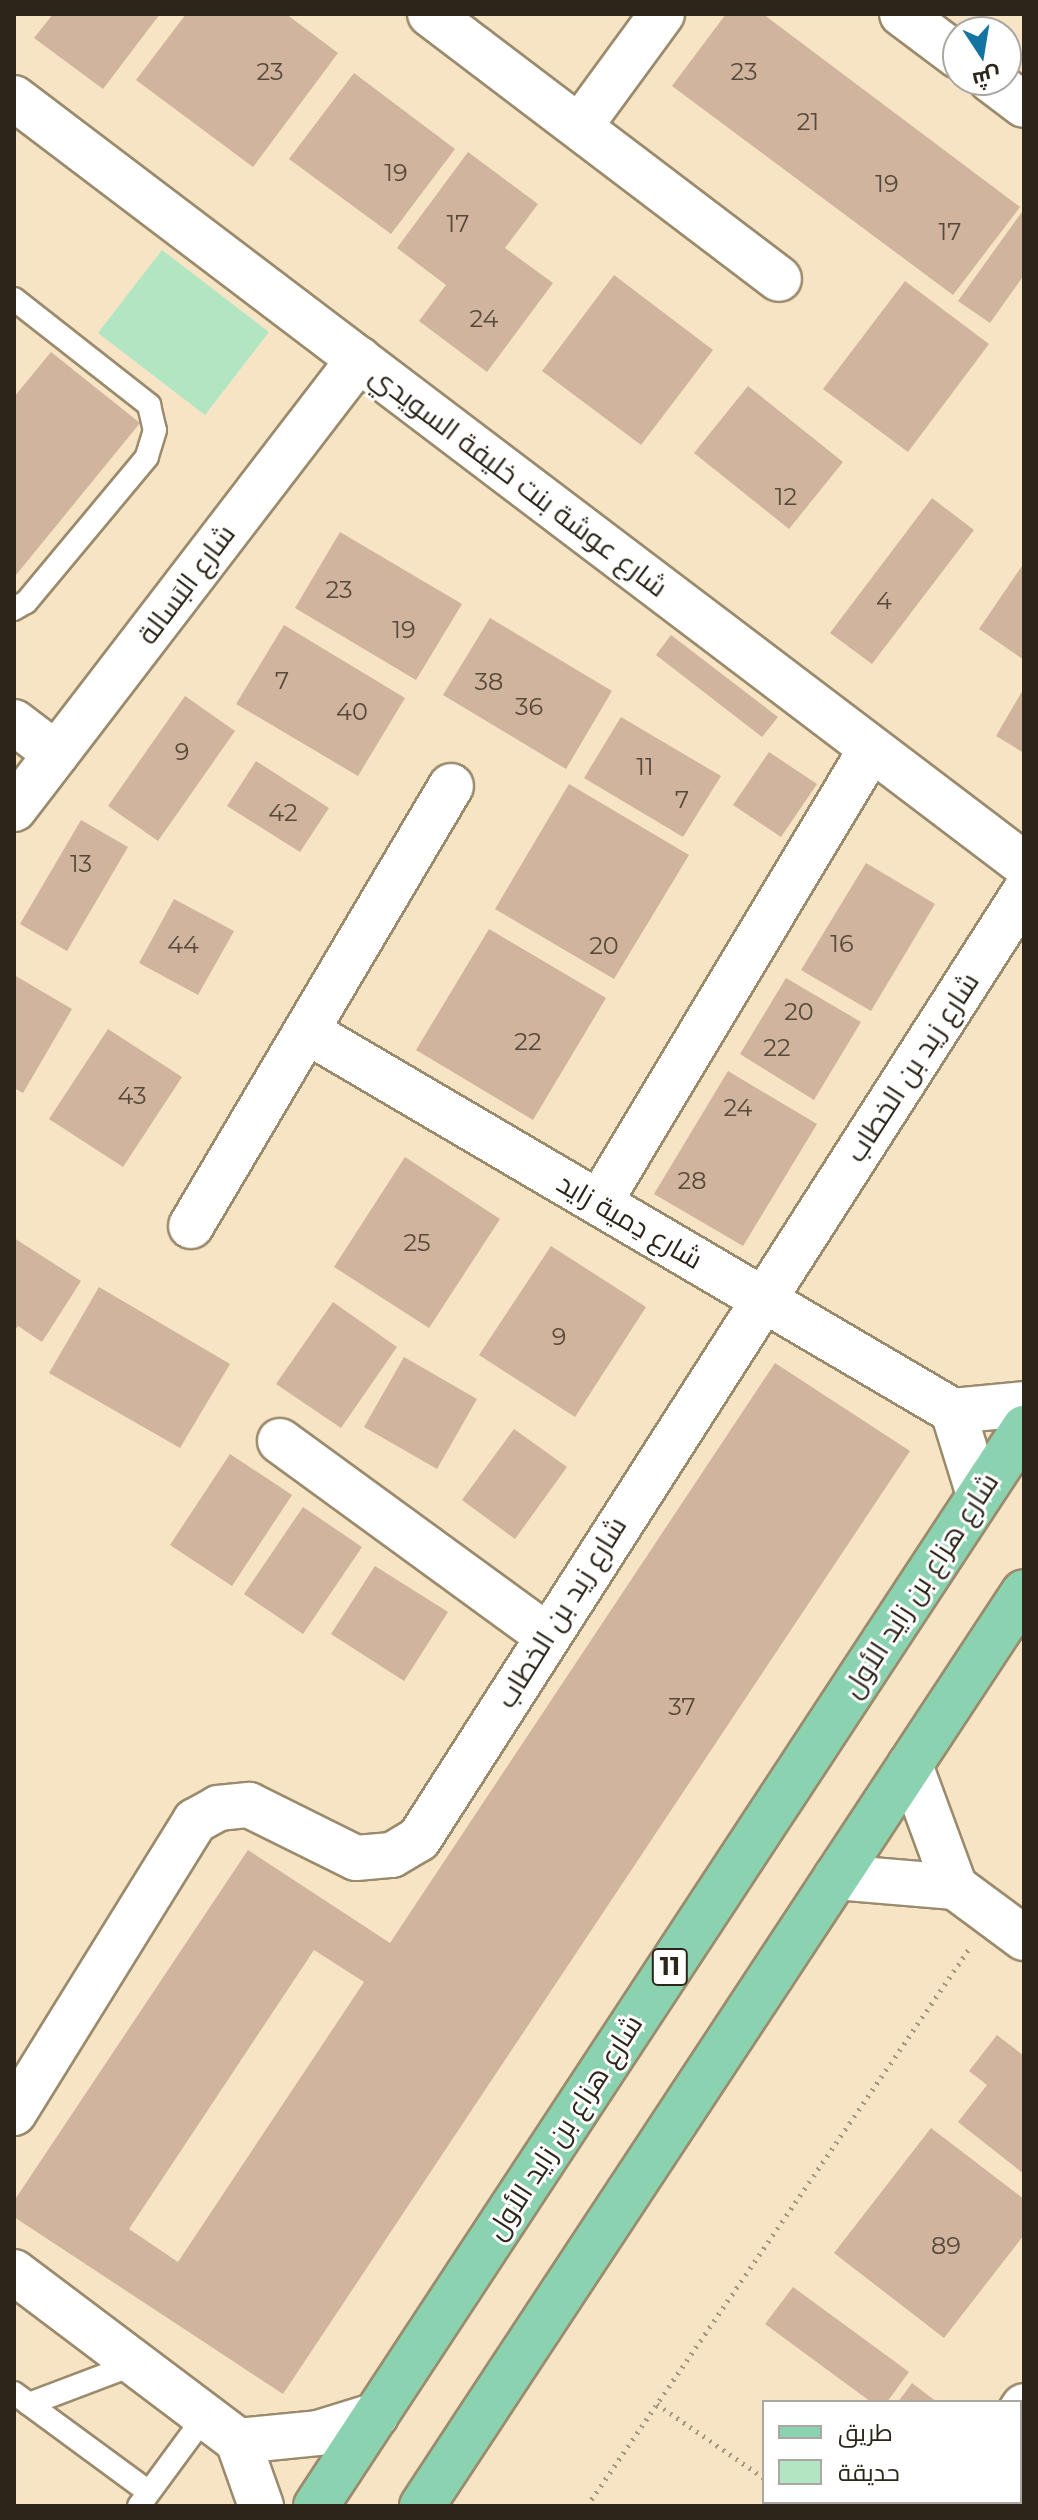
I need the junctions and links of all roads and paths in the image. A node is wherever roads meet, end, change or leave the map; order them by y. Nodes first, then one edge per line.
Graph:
1 (430, 14) edge
2 (662, 14) edge
3 (902, 14) edge
4 (942, 44) edge
5 (14, 98) edge
6 (580, 126) junction
7 (779, 279) dead end
8 (14, 299) edge
9 (359, 359) junction
10 (14, 609) edge
11 (14, 722) edge
12 (871, 749) junction
13 (56, 754) junction
14 (451, 786) dead end
15 (14, 809) edge
16 (1024, 864) edge
17 (1024, 893) edge
18 (308, 1032) junction
19 (599, 1203) junction
20 (191, 1226) dead end
21 (762, 1299) junction
22 (1024, 1404) edge
23 (953, 1411) junction
24 (1024, 1428) edge
25 (280, 1441) dead end
26 (979, 1495) junction
27 (1024, 1592) edge
28 (546, 1635) junction
29 (910, 1765) junction
30 (836, 1877) junction
31 (955, 1887) junction
32 (1008, 1926) edge
33 (14, 2113) edge
34 (14, 2272) edge
35 (135, 2364) junction
36 (22, 2398) edge
37 (657, 2404) junction
38 (376, 2415) junction
39 (221, 2429) junction
40 (762, 2477) edge
41 (144, 2499) edge
42 (261, 2506) edge
43 (316, 2506) edge
44 (422, 2506) edge
45 (587, 2506) edge

1 - 6 street
2 - 6 street
3 - 4 street
5 - 9 street, شارع عوشة بنت خليفة السويدي
6 - 7 street
8 - 10 lane
9 - 12 street, شارع عوشة بنت خليفة السويدي
9 - 13 street, شارع البَسالة
11 - 13 street
12 - 16 street, شارع عوشة بنت خليفة السويدي
12 - 19 street
13 - 15 street, شارع البَسالة
14 - 18 street
17 - 21 street, شارع زيد بن الخطاب
18 - 19 street, شارع دِمية زايد
18 - 20 street
19 - 21 street, شارع دِمية زايد
21 - 23 street, شارع دِمية زايد
21 - 28 street, شارع زيد بن الخطاب
22 - 23 street
23 - 26 street
24 - 26 main road, شارع هزاع بن زايد الأول / 11
25 - 28 street
26 - 38 main road, شارع هزاع بن زايد الأول / 11
27 - 29 main road
28 - 33 street, شارع زيد بن الخطاب
29 - 30 main road
29 - 31 street
30 - 31 street
30 - 44 main road
31 - 32 street
32 - 37 path
34 - 35 street
35 - 36 lane
35 - 39 street
36 - 41 lane
37 - 40 path
37 - 45 path
38 - 39 street
38 - 43 main road, شارع هزاع بن زايد الأول / 11
39 - 41 lane
39 - 42 street

